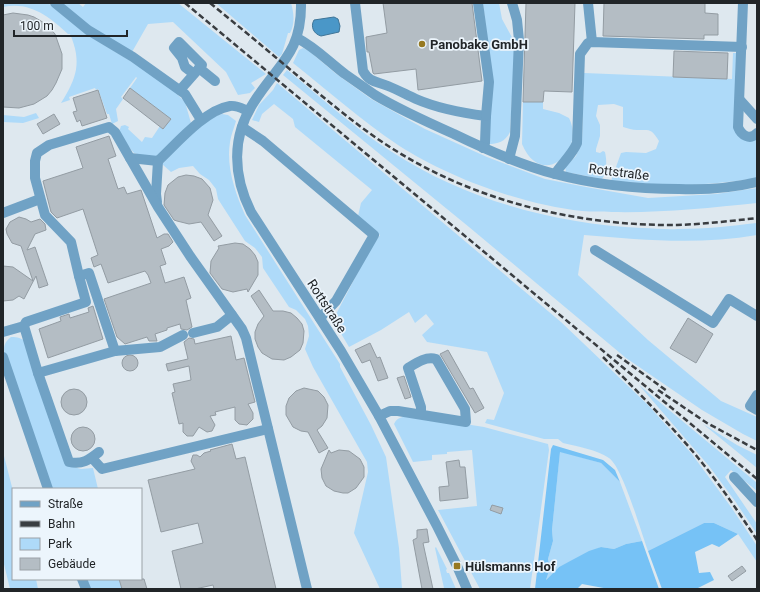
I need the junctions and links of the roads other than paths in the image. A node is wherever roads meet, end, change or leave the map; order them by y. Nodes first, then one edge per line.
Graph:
1 (55, 3) edge
2 (301, 3) edge
3 (355, 3) edge
4 (478, 3) edge
5 (512, 3) edge
6 (588, 3) edge
7 (742, 3) edge
8 (297, 38) junction
9 (592, 42) junction
10 (742, 47) junction
11 (215, 82) dead end
12 (180, 90) junction
13 (740, 100) junction
14 (440, 107) junction
15 (248, 111) junction
16 (486, 116) junction
17 (757, 119) edge
18 (202, 120) junction
19 (433, 125) junction
20 (242, 127) junction
21 (757, 133) edge
22 (483, 148) junction
23 (130, 158) junction
24 (509, 159) junction
25 (158, 161) junction
26 (555, 174) junction
27 (757, 182) edge
28 (40, 199) junction
29 (158, 207) junction
30 (3, 213) edge
31 (595, 250) dead end
32 (79, 276) junction
33 (232, 315) junction
34 (757, 316) edge
35 (320, 318) junction
36 (24, 326) junction
37 (3, 332) edge
38 (115, 351) junction
39 (3, 357) edge
40 (38, 373) junction
41 (757, 395) edge
42 (757, 410) edge
43 (421, 414) junction
44 (379, 416) junction
45 (268, 429) junction
46 (734, 477) dead end
47 (48, 488) edge
48 (757, 502) edge
49 (307, 589) edge
50 (467, 589) edge

1 - 12 street
2 - 8 street, Rottstraße
3 - 14 street
4 - 16 street
5 - 24 street
6 - 9 street
7 - 10 street
8 - 15 street, Rottstraße
8 - 19 street, Rottstraße
9 - 10 street
9 - 26 street
10 - 13 street
11 - 12 street
12 - 18 street
13 - 17 street
13 - 21 street
14 - 16 street
14 - 19 street
15 - 18 street
15 - 20 street, Rottstraße
16 - 22 street
18 - 25 street
19 - 22 street, Rottstraße
20 - 35 street, Rottstraße
20 - 35 street
22 - 24 street, Rottstraße
23 - 25 street
23 - 28 street
23 - 29 street
24 - 26 street, Rottstraße
25 - 29 street
26 - 27 street, Rottstraße
28 - 30 street
28 - 32 street
29 - 33 street
31 - 34 street
32 - 36 street
32 - 38 street
33 - 38 street
33 - 45 street
35 - 44 street, Rottstraße
36 - 37 street
36 - 40 street
38 - 40 street
39 - 47 street
40 - 45 street
41 - 42 street
43 - 43 street
43 - 44 street
44 - 50 street, Rottstraße
45 - 49 street
46 - 48 street

